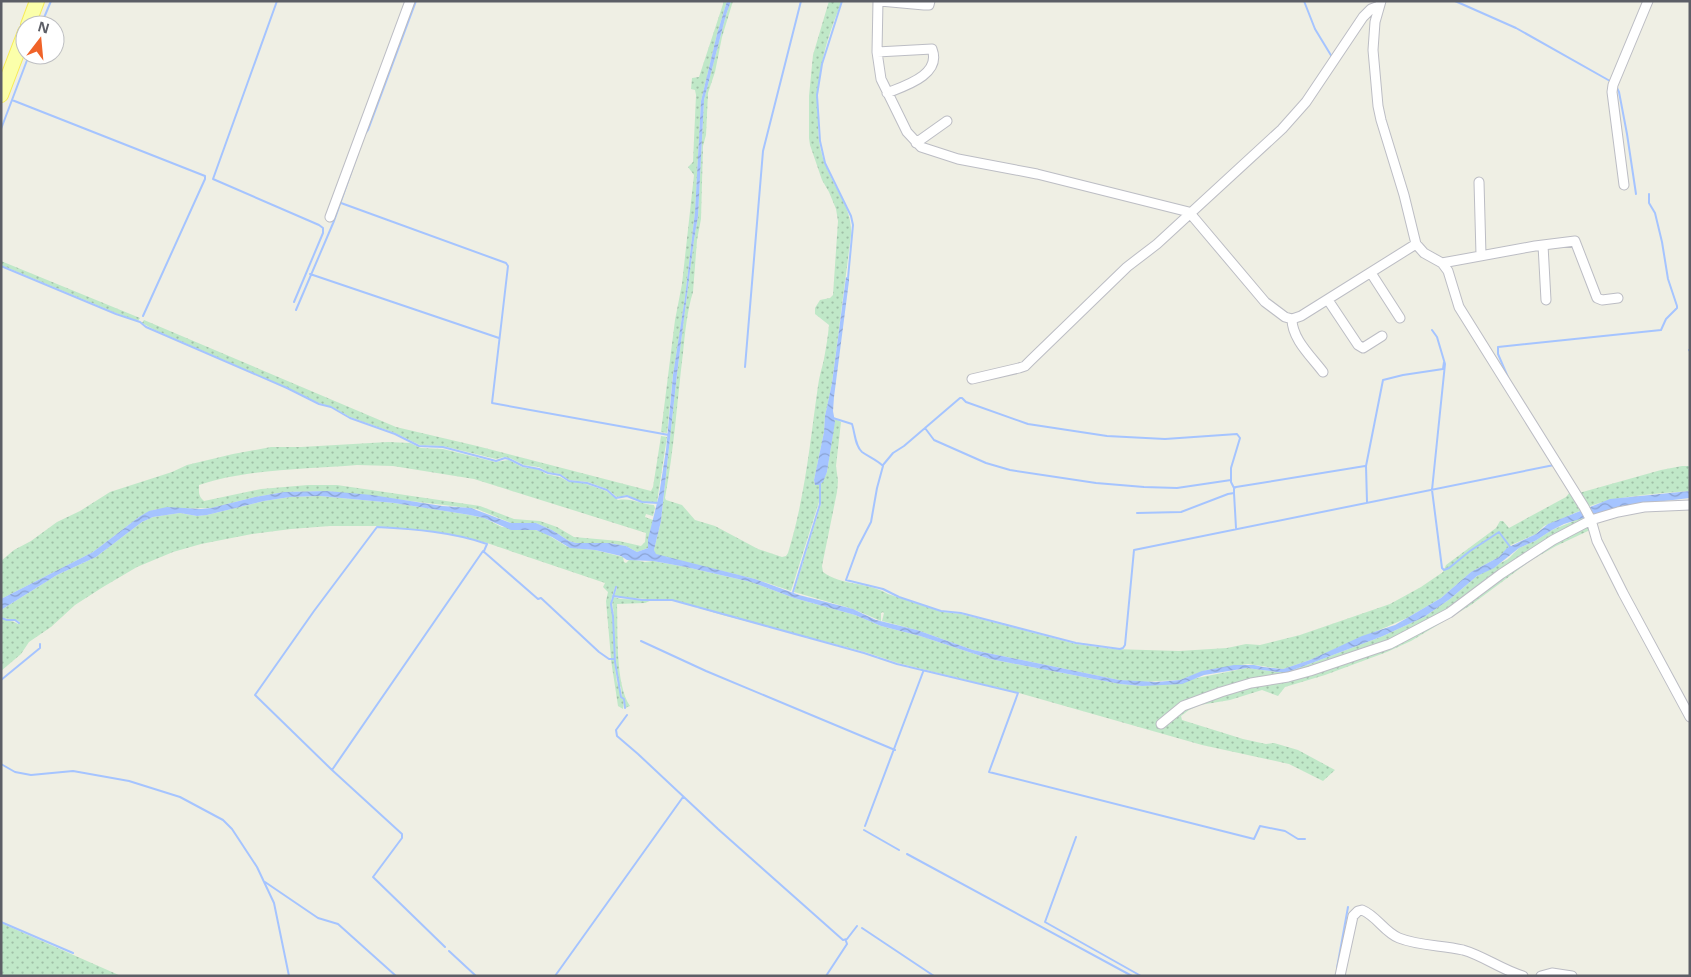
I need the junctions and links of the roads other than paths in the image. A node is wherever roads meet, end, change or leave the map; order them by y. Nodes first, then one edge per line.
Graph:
1 (37, 1) edge
2 (410, 1) edge
3 (879, 1) edge
4 (930, 1) edge
5 (1648, 1) edge
6 (1380, 4) edge
7 (32, 15) edge
8 (877, 52) junction
9 (15, 58) edge
10 (887, 93) junction
11 (1, 95) edge
12 (947, 121) dead end
13 (916, 143) junction
14 (1479, 182) dead end
15 (1624, 185) dead end
16 (1189, 212) junction
17 (330, 217) dead end
18 (1416, 244) junction
19 (1543, 245) junction
20 (1481, 255) junction
21 (1442, 263) junction
22 (1371, 273) junction
23 (1618, 298) dead end
24 (1328, 300) junction
25 (1546, 300) dead end
26 (1400, 318) dead end
27 (1292, 319) junction
28 (1382, 336) dead end
29 (1323, 372) dead end
30 (972, 380) dead end
31 (1690, 505) edge
32 (1588, 515) junction
33 (1690, 717) edge
34 (1161, 724) dead end
35 (1340, 976) edge
36 (1523, 976) edge
37 (1541, 976) edge
38 (1572, 976) edge

1 - 7 main road
2 - 17 street
3 - 4 street
3 - 8 street
5 - 15 street
6 - 16 street
6 - 18 street
8 - 10 street
8 - 10 street
9 - 11 main road
10 - 13 street
12 - 13 street
13 - 16 street
14 - 20 street
16 - 27 street
16 - 30 street
18 - 21 street
18 - 22 street
19 - 20 street
19 - 23 street
19 - 25 street
20 - 21 street
21 - 32 street
22 - 24 street
22 - 26 street
24 - 27 street
24 - 28 street
27 - 29 street
31 - 32 street
32 - 33 street
32 - 34 street
35 - 36 street
37 - 38 street

